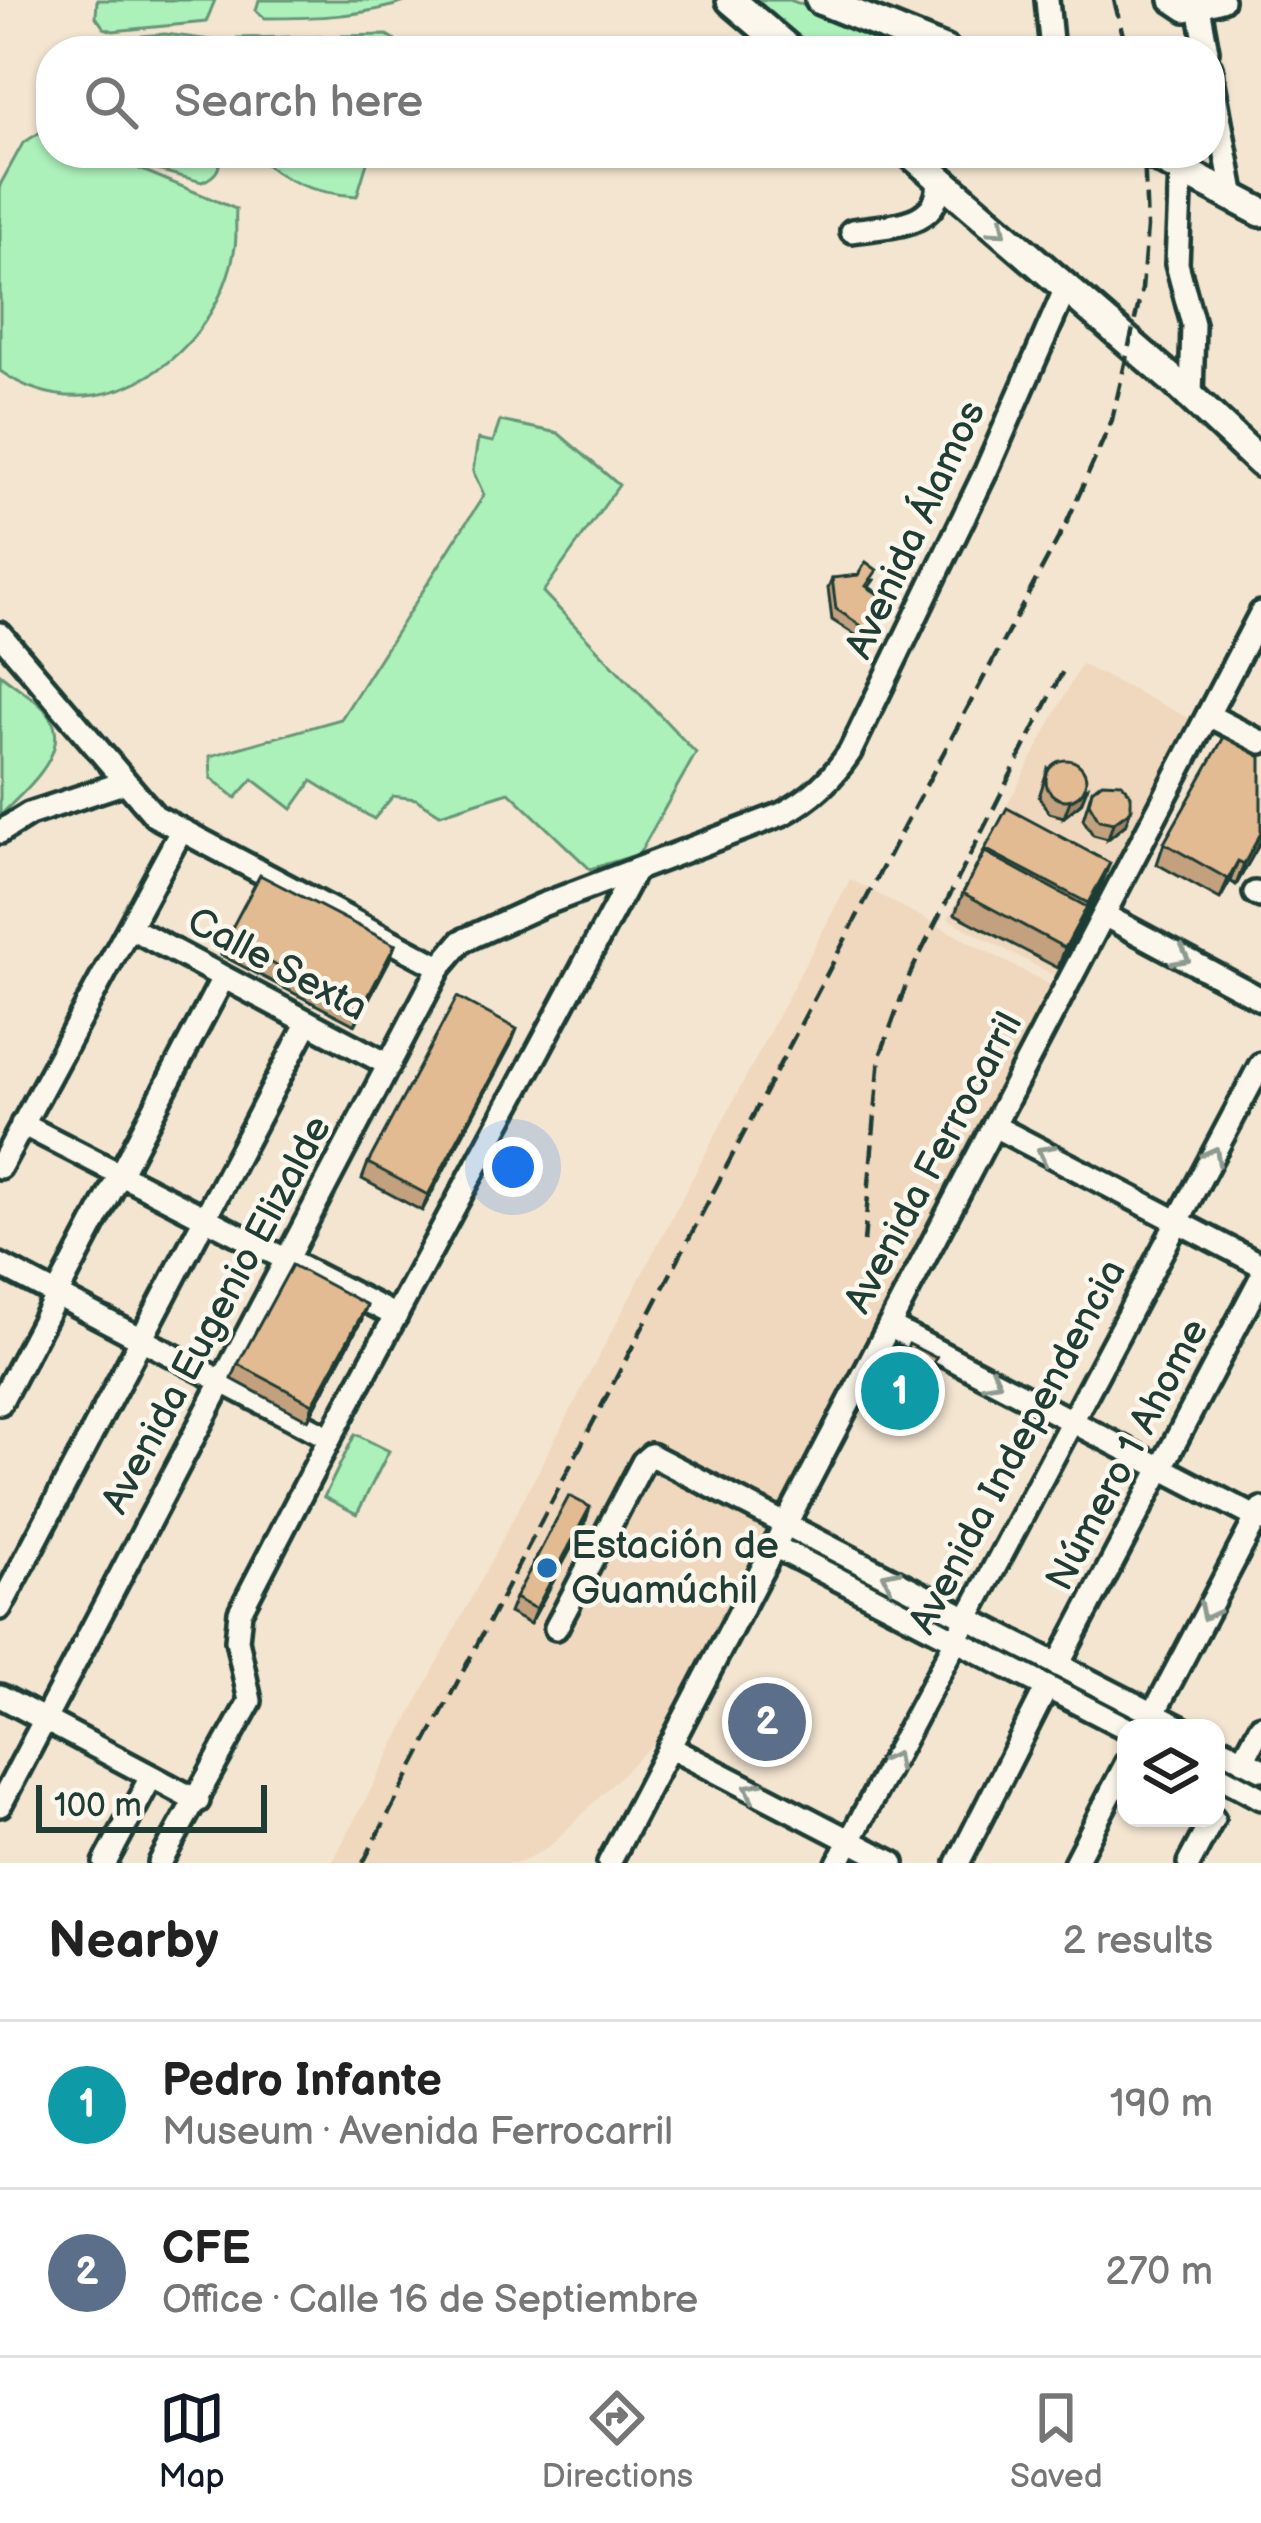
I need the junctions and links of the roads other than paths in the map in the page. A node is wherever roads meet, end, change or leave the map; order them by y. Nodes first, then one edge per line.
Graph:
1 (731, 0) edge
2 (820, 0) edge
3 (1047, 0) edge
4 (1222, 0) edge
5 (1183, 5) edge
6 (872, 21) junction
7 (773, 36) edge
8 (882, 36) edge
9 (909, 36) edge
10 (1051, 36) edge
11 (1199, 36) edge
12 (1225, 149) edge
13 (928, 168) edge
14 (1177, 168) edge
15 (1181, 170) junction
16 (938, 177) junction
17 (1234, 198) junction
18 (1261, 212) edge
19 (852, 231) dead end
20 (1066, 288) junction
21 (1191, 398) junction
22 (1261, 463) edge
23 (1261, 613) edge
24 (0, 634) edge
25 (1208, 715) junction
26 (1261, 742) edge
27 (123, 783) junction
28 (816, 794) joint
29 (0, 832) edge
30 (180, 832) junction
31 (635, 870) junction
32 (1104, 915) junction
33 (130, 928) junction
34 (440, 967) junction
35 (224, 978) junction
36 (1261, 999) edge
37 (308, 1022) junction
38 (1261, 1064) edge
39 (389, 1065) junction
40 (22, 1124) junction
41 (994, 1126) junction
42 (0, 1167) edge
43 (120, 1174) junction
44 (205, 1218) junction
45 (1178, 1222) junction
46 (287, 1259) junction
47 (1261, 1264) edge
48 (0, 1265) edge
49 (1261, 1278) edge
50 (57, 1295) junction
51 (396, 1316) junction
52 (890, 1326) junction
53 (141, 1339) junction
54 (223, 1382) junction
55 (0, 1403) edge
56 (1072, 1421) junction
57 (329, 1438) junction
58 (1161, 1468) junction
59 (1259, 1515) edge
60 (786, 1524) junction
61 (774, 1546) junction
62 (0, 1608) edge
63 (968, 1618) junction
64 (556, 1628) dead end
65 (956, 1640) junction
66 (1058, 1665) junction
67 (1047, 1687) junction
68 (0, 1696) edge
69 (1147, 1719) edge
70 (1151, 1719) edge
71 (45, 1720) junction
72 (1117, 1723) edge
73 (1261, 1726) edge
74 (669, 1747) junction
75 (1225, 1750) edge
76 (1252, 1764) edge
77 (151, 1777) junction
78 (1225, 1779) edge
79 (1117, 1781) edge
80 (1261, 1798) edge
81 (197, 1801) junction
82 (0, 1805) edge
83 (1208, 1827) edge
84 (850, 1840) junction
85 (105, 1863) edge
86 (160, 1863) edge
87 (609, 1863) edge
88 (838, 1863) edge
89 (893, 1863) edge
90 (958, 1863) edge
91 (1075, 1863) edge
92 (1190, 1863) edge

1 - 7 main road
2 - 6 main road
3 - 10 street
4 - 5 street
5 - 11 street
6 - 8 main road
6 - 9 main road
12 - 17 street
13 - 16 main road
14 - 15 main road
15 - 17 main road
15 - 21 street
16 - 19 street
16 -> 20 main road
17 - 18 main road
20 - 21 main road
20 - 28 street, Avenida Álamos
21 - 22 main road
23 - 25 street, Avenida Ferrocarril
24 - 27 street
25 - 26 street
25 - 32 street, Avenida Ferrocarril
27 - 29 street
27 - 30 street
28 - 31 street, Avenida Eugenio Elizalde
30 - 33 street
30 - 34 street
31 - 34 street, Avenida Eugenio Elizalde
31 - 51 street
32 -> 36 street
32 - 41 street, Avenida Ferrocarril
33 - 35 street, Calle Sexta
33 - 40 street
34 - 39 street, Avenida Eugenio Elizalde
35 - 37 street, Calle Sexta
35 - 43 street
37 - 39 street, Calle Sexta
37 - 44 street
45 -> 38 street, Avenida Independencia
39 - 46 street, Avenida Eugenio Elizalde
40 - 42 street
40 - 43 street
45 -> 41 street
41 - 52 street, Avenida Ferrocarril
43 - 44 street
43 - 50 street
44 - 46 street
44 - 53 street
45 - 47 street
45 - 56 street, Avenida Independencia
46 - 51 street
46 - 54 street, Avenida Eugenio Elizalde
48 - 50 street
49 - 58 street, Número 1 Ahome
50 - 53 street
50 - 55 street
51 - 57 street
52 -> 56 street
52 - 60 street, Avenida Ferrocarril
53 - 54 street
53 - 62 street
54 - 57 street
54 - 71 street, Avenida Eugenio Elizalde
56 - 58 street
56 - 63 street, Avenida Independencia
57 - 81 street
58 - 59 street
58 - 66 street, Número 1 Ahome
59 -> 70 street
60 - 61 street, Avenida Ferrocarril
63 -> 60 street
60 - 64 street
61 - 65 street
61 - 74 street, Avenida Ferrocarril
63 - 65 street, Avenida Independencia
63 - 66 street
65 - 67 street
84 -> 65 street, Avenida Independencia
66 - 69 street
67 - 72 street
67 - 90 street
68 - 71 street
71 - 77 street
71 - 82 street, Avenida Eugenio Elizalde
73 - 76 street
84 -> 74 street
74 - 87 street, Avenida Ferrocarril
75 - 76 street
77 - 81 street
77 - 85 street
78 - 80 street
79 - 91 street
81 - 86 street
83 - 92 street
84 - 88 street, Avenida Independencia
84 - 89 street

